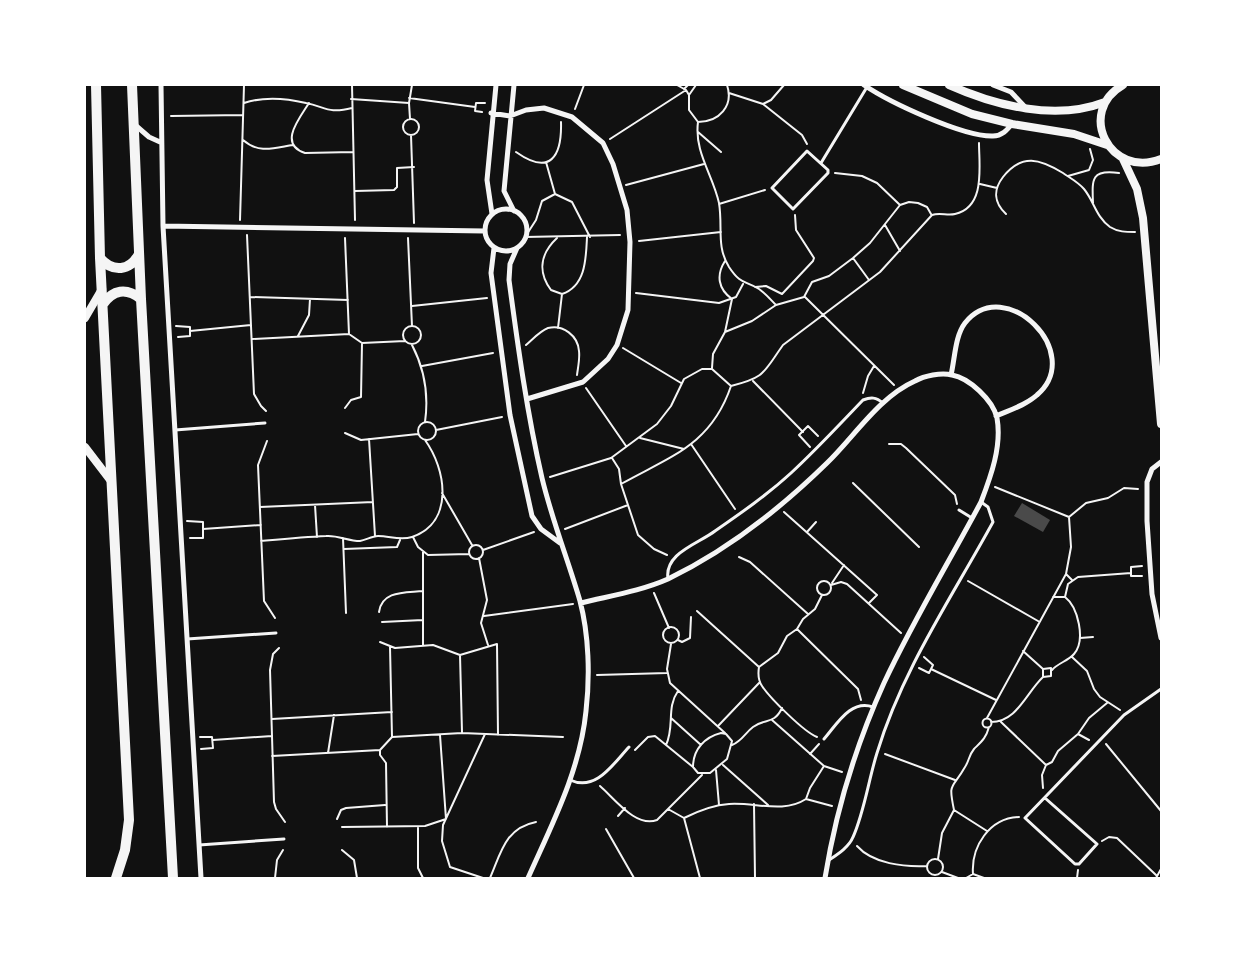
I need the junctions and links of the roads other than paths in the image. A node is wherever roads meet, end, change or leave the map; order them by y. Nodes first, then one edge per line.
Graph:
1 (96, 85) edge
2 (132, 85) edge
3 (161, 85) edge
4 (496, 85) edge
5 (514, 85) edge
6 (903, 85) edge
7 (949, 85) edge
8 (993, 85) edge
9 (1123, 85) edge
10 (866, 86) edge
11 (1116, 87) edge
12 (1105, 102) junction
13 (1027, 108) junction
14 (491, 113) junction
15 (510, 116) junction
16 (133, 123) junction
17 (1012, 124) junction
18 (160, 142) junction
19 (1107, 145) junction
20 (1123, 159) junction
21 (1161, 159) edge
22 (821, 163) junction
23 (514, 211) junction
24 (492, 214) junction
25 (163, 226) junction
26 (484, 231) junction
27 (494, 248) junction
28 (516, 248) junction
29 (140, 254) junction
30 (100, 258) junction
31 (102, 289) junction
32 (140, 299) junction
33 (102, 304) junction
34 (85, 318) edge
35 (951, 374) junction
36 (527, 399) junction
37 (884, 403) junction
38 (996, 416) junction
39 (265, 423) dead end
40 (1161, 424) edge
41 (174, 430) junction
42 (85, 447) edge
43 (1161, 462) edge
44 (112, 483) junction
45 (981, 502) junction
46 (958, 509) road end
47 (973, 518) junction
48 (560, 543) junction
49 (668, 579) junction
50 (580, 603) junction
51 (276, 633) dead end
52 (1161, 638) edge
53 (187, 639) junction
54 (1161, 689) edge
55 (874, 707) junction
56 (824, 739) road end
57 (629, 747) dead end
58 (570, 780) junction
59 (1045, 798) junction
60 (284, 839) dead end
61 (198, 845) junction
62 (828, 860) junction
63 (116, 878) edge
64 (173, 878) edge
65 (201, 878) edge
66 (528, 878) edge
67 (825, 878) edge

1 - 30 main road
2 - 16 main road
3 - 18 street
4 - 14 street
5 - 15 street
6 - 17 street
7 - 13 street
8 - 13 street
9 - 11 street
10 - 17 street
10 - 22 lane
11 - 12 street
12 - 13 street
12 - 19 street
14 - 15 street
14 - 24 street
15 - 23 street
15 - 36 street
16 - 18 street
16 - 29 main road
17 - 19 street
18 - 25 street
19 - 20 street
20 - 21 street
20 - 40 street
22 - 22 lane
23 - 24 street
23 - 28 street
24 - 26 street
25 - 26 street
25 - 41 street
26 - 27 street
27 - 28 street
27 - 48 street
28 - 36 street
29 - 30 main road
29 - 32 main road
30 - 31 main road
31 - 33 main road
31 - 34 street
32 - 33 main road
32 - 64 main road
33 - 44 main road
35 - 37 street
35 - 38 street
35 - 38 street
36 - 48 street
37 - 49 street
37 - 49 lane
38 - 45 street
39 - 41 lane
41 - 53 street
42 - 44 street
43 - 52 street
44 - 63 main road
45 - 47 street
45 - 62 lane
46 - 47 lane
47 - 55 street
48 - 50 street
49 - 50 street
50 - 58 street
51 - 53 lane
53 - 61 street
54 - 59 lane
55 - 56 lane
55 - 62 street
57 - 58 lane
58 - 66 street
59 - 59 lane
60 - 61 lane
61 - 65 street
62 - 67 street

